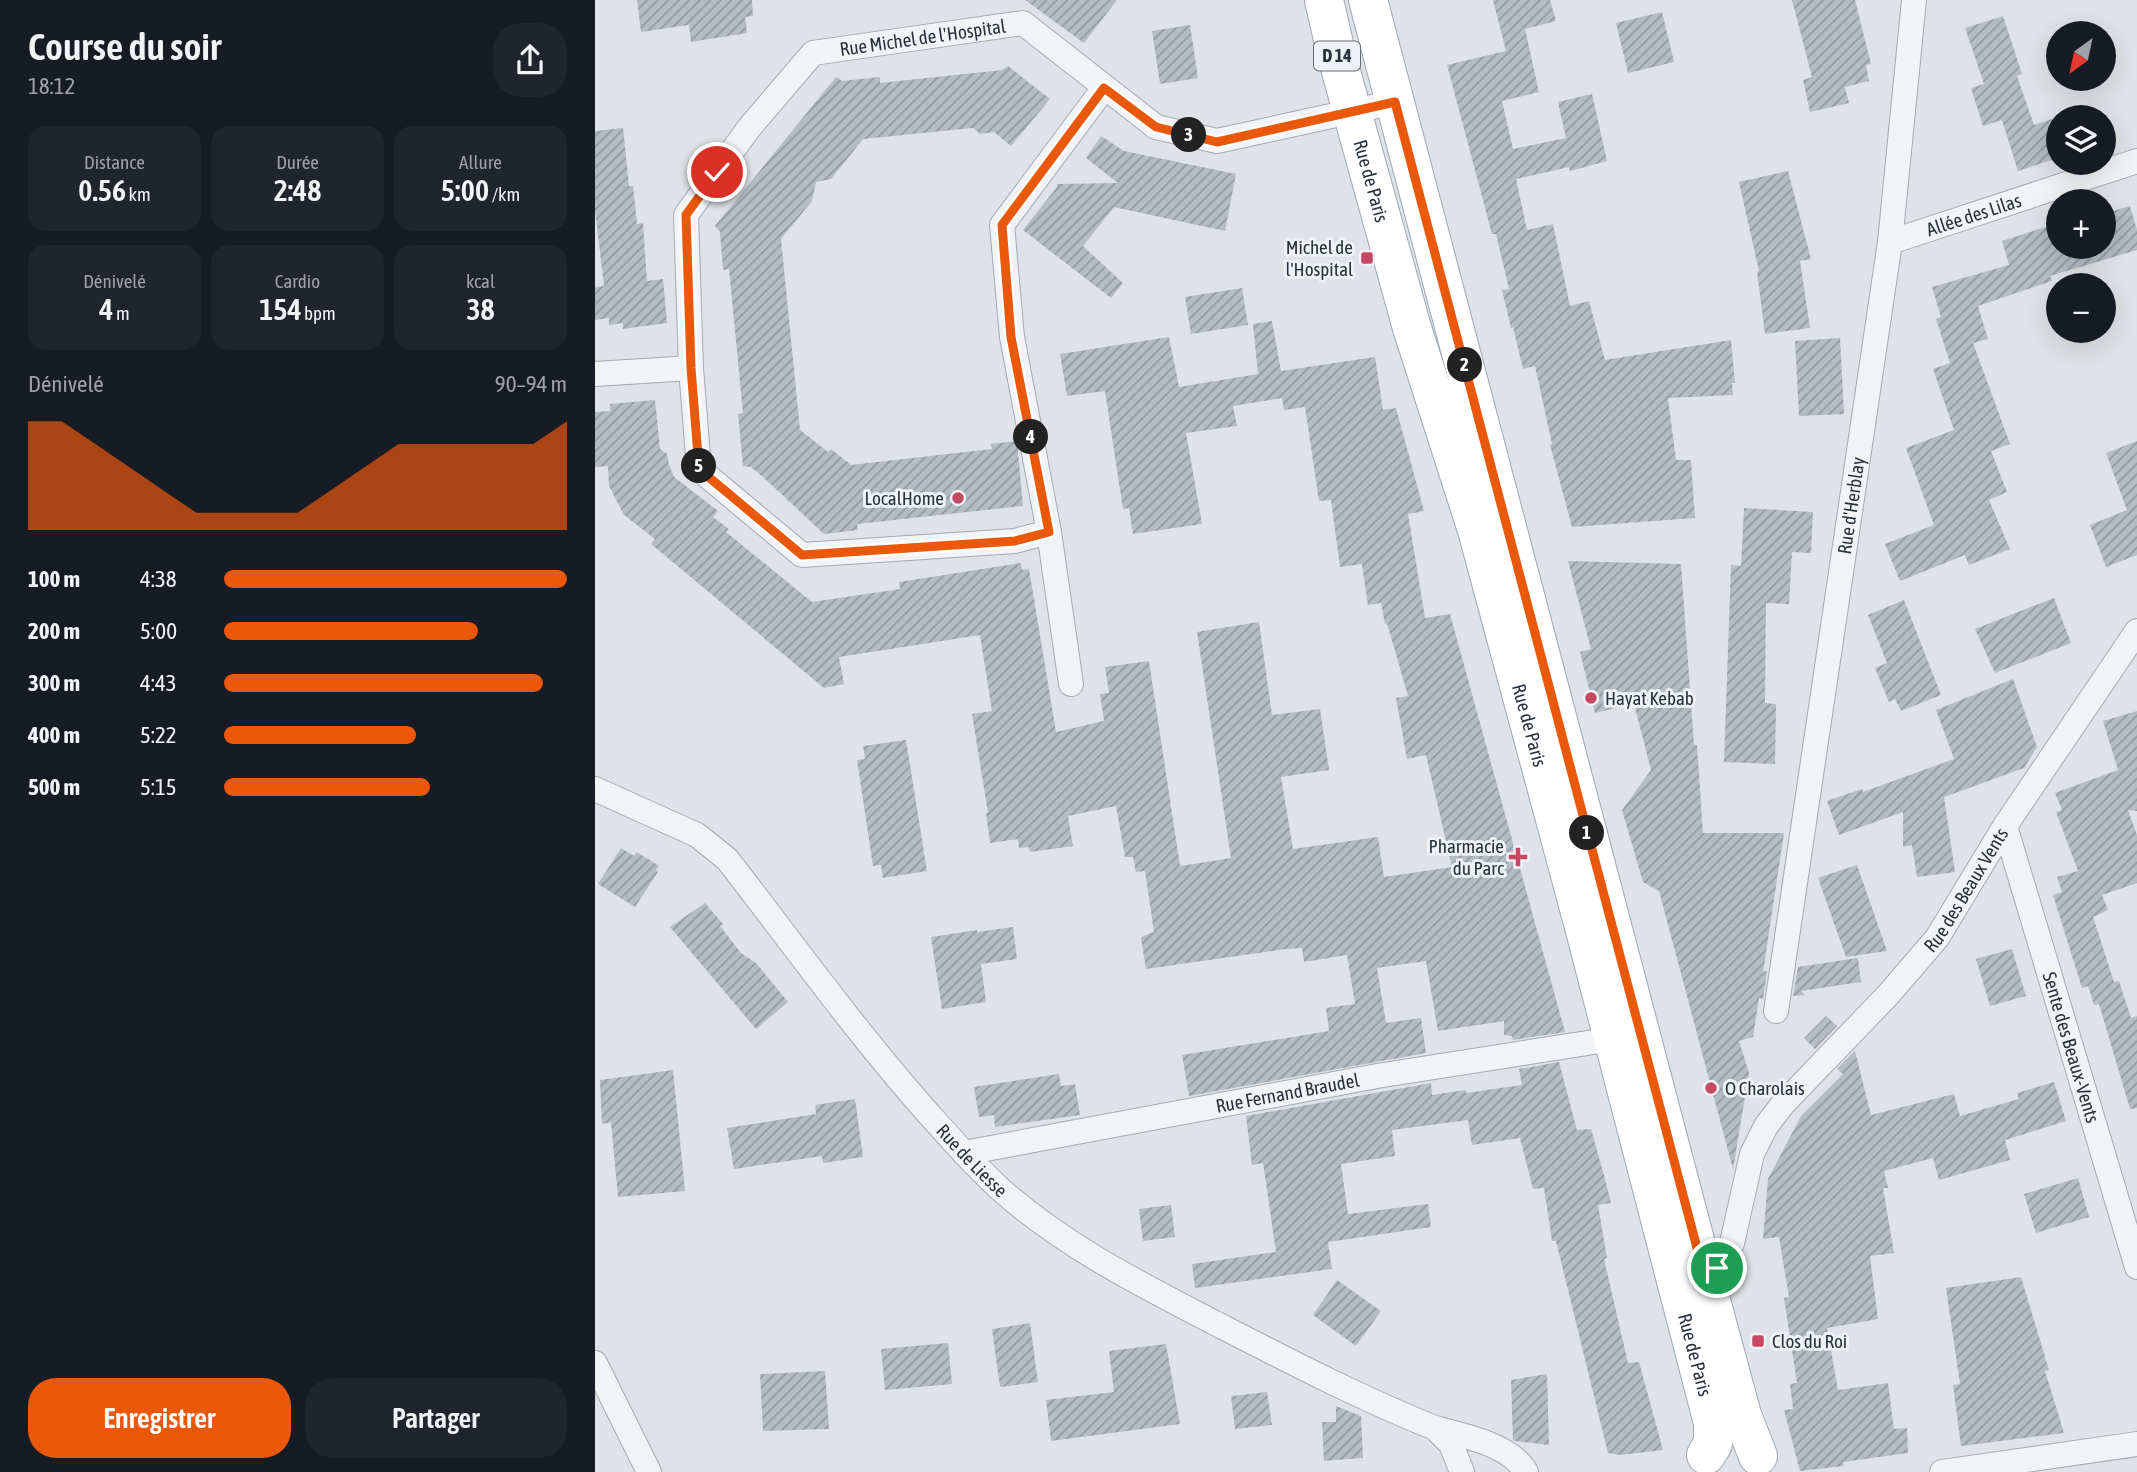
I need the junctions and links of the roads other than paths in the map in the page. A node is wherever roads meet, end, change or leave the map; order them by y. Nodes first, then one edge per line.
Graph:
1 (1324, 0) edge
2 (1368, 0) edge
3 (1914, 0) edge
4 (1104, 88) junction
5 (1395, 102) junction
6 (1352, 112) junction
7 (2137, 161) edge
8 (1890, 242) junction
9 (691, 368) junction
10 (595, 373) edge
11 (1049, 532) junction
12 (2137, 631) edge
13 (1071, 684) dead end
14 (595, 789) edge
15 (2005, 826) junction
16 (1776, 1011) dead end
17 (1613, 1039) junction
18 (964, 1153) junction
19 (2137, 1267) edge
20 (1706, 1282) junction
21 (595, 1363) edge
22 (1435, 1428) junction
23 (2137, 1444) edge
24 (1697, 1463) edge
25 (1766, 1464) edge
26 (649, 1472) edge
27 (1462, 1472) edge
28 (1527, 1472) edge
29 (1942, 1472) edge

1 - 6 main road, Rue de Paris / D 14
2 - 5 main road, Rue de Paris / D 14
3 - 8 street, Rue d'Herblay
4 - 6 street, Rue Michel de l'Hospital
4 - 9 street, Rue Michel de l'Hospital
4 - 11 street
5 - 6 street, Rue Michel de l'Hospital
5 - 20 main road, Rue de Paris / D 14
6 - 17 main road, Rue de Paris / D 14
7 - 8 street, Allée des Lilas
8 - 16 street, Rue d'Herblay
9 - 10 street
9 - 11 street, Rue Michel de l'Hospital
11 - 13 street
12 - 15 street, Rue des Beaux Vents
14 - 18 street, Rue de Liesse
15 - 19 street, Sente des Beaux-Vents
15 - 20 street, Rue des Beaux Vents
17 - 18 street, Rue Fernand Braudel
17 - 24 main road, Rue de Paris / D 14
18 - 22 street, Rue de Liesse
20 - 25 main road, Rue de Paris / D 14
21 - 26 street
22 - 27 street
22 - 28 street, Rue de Liesse
23 - 29 street
24 - 25 main road

